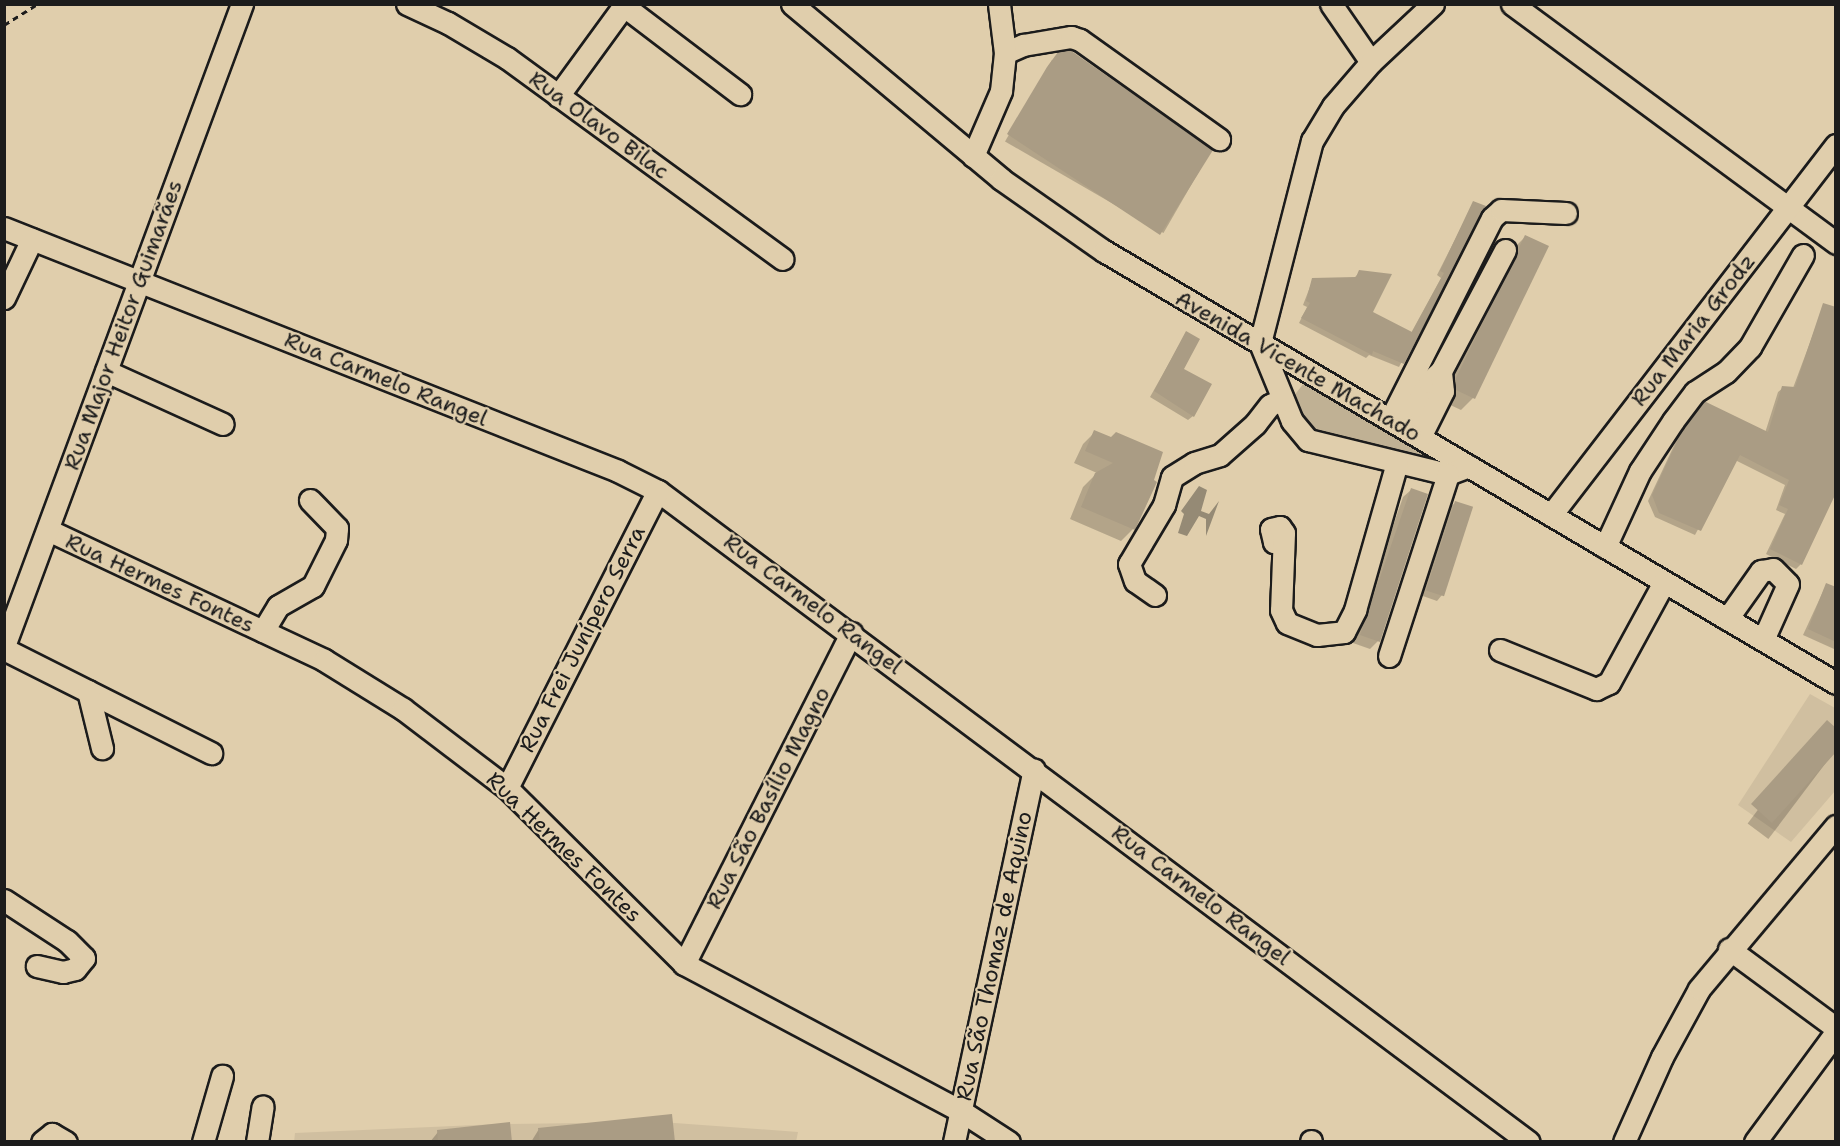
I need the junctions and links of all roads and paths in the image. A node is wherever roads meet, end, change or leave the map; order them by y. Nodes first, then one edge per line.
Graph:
1 (38, 4) edge
2 (242, 4) edge
3 (407, 4) edge
4 (792, 4) edge
5 (999, 4) edge
6 (1331, 4) edge
7 (1432, 4) edge
8 (1512, 4) edge
9 (625, 5) edge
10 (4, 25) edge
11 (1005, 53) junction
12 (1371, 62) junction
13 (740, 94) dead end
14 (558, 96) junction
15 (1219, 139) dead end
16 (1836, 145) edge
17 (973, 156) junction
18 (1787, 207) junction
19 (1566, 213) dead end
20 (4, 228) edge
21 (32, 239) junction
22 (1836, 243) edge
23 (1505, 250) dead end
24 (1803, 255) dead end
25 (783, 259) dead end
26 (140, 282) junction
27 (4, 298) edge
28 (1260, 343) junction
29 (106, 371) junction
30 (1283, 399) junction
31 (223, 424) dead end
32 (1404, 428) junction
33 (1397, 463) junction
34 (1469, 466) junction
35 (1448, 474) junction
36 (658, 490) junction
37 (310, 500) dead end
38 (1551, 515) junction
39 (48, 530) junction
40 (1283, 543) dead end
41 (1605, 547) junction
42 (1664, 582) junction
43 (1155, 596) dead end
44 (1726, 619) junction
45 (263, 631) junction
46 (851, 633) junction
47 (1763, 640) junction
48 (4, 647) edge
49 (1500, 650) dead end
50 (1389, 656) dead end
51 (1836, 683) edge
52 (88, 691) junction
53 (102, 748) dead end
54 (211, 753) dead end
55 (1034, 770) junction
56 (507, 788) junction
57 (1836, 826) edge
58 (4, 900) edge
59 (1729, 950) junction
60 (684, 964) junction
61 (37, 966) dead end
62 (1836, 1030) edge
63 (222, 1076) dead end
64 (263, 1106) dead end
65 (961, 1111) junction
66 (42, 1142) edge
67 (66, 1142) edge
68 (203, 1142) edge
69 (257, 1142) edge
70 (954, 1142) edge
71 (1009, 1142) edge
72 (1529, 1142) edge
73 (1624, 1142) edge
74 (1755, 1142) edge

1 - 10 path
2 - 26 street, Rua Major Heitor Guimarães
3 - 14 street, Rua Olavo Bilac
4 - 17 street, Avenida Vicente Machado
5 - 11 street
6 - 12 street
7 - 12 street
8 - 18 street
9 - 13 street
9 - 14 street
11 - 15 street
11 - 17 street
12 - 28 street
14 - 25 street, Rua Olavo Bilac
16 - 18 street, Rua Maria Grodz
17 - 28 street, Avenida Vicente Machado
18 - 22 street
18 - 38 street, Rua Maria Grodz
19 - 32 street
20 - 21 street, Rua Carmelo Rangel
21 - 26 street, Rua Carmelo Rangel
21 - 27 street
23 - 32 street
24 - 41 street
26 - 29 street, Rua Major Heitor Guimarães
26 - 36 street, Rua Carmelo Rangel
28 - 30 street
28 - 32 street, Avenida Vicente Machado
29 - 31 street
29 - 39 street, Rua Major Heitor Guimarães
30 - 33 street
30 - 43 street
32 - 34 street, Avenida Vicente Machado
33 - 35 street
33 - 40 street
34 - 35 street
34 - 38 street, Avenida Vicente Machado
35 - 50 street
36 - 46 street, Rua Carmelo Rangel
36 - 56 street, Rua Frei Junípero Serra
37 - 45 street
38 - 41 street, Avenida Vicente Machado
39 - 45 street, Rua Hermes Fontes
39 - 48 street, Rua Major Heitor Guimarães
41 - 42 street, Avenida Vicente Machado
42 - 44 street, Avenida Vicente Machado
42 - 49 street
44 - 47 street, Avenida Vicente Machado
44 - 47 street
45 - 56 street, Rua Hermes Fontes
46 - 55 street, Rua Carmelo Rangel
46 - 60 street, Rua São Basílio Magno
47 - 51 street, Avenida Vicente Machado
48 - 52 street
52 - 53 street
52 - 54 street
55 - 65 street, Rua São Thomaz de Aquino
55 - 72 street, Rua Carmelo Rangel
56 - 60 street, Rua Hermes Fontes
57 - 59 street
58 - 61 street
59 - 62 street
59 - 73 street
60 - 65 street, Rua Hermes Fontes
62 - 74 street
63 - 68 street
64 - 69 street
65 - 70 street, Rua São Thomaz de Aquino
65 - 71 street, Rua Hermes Fontes
66 - 67 street

